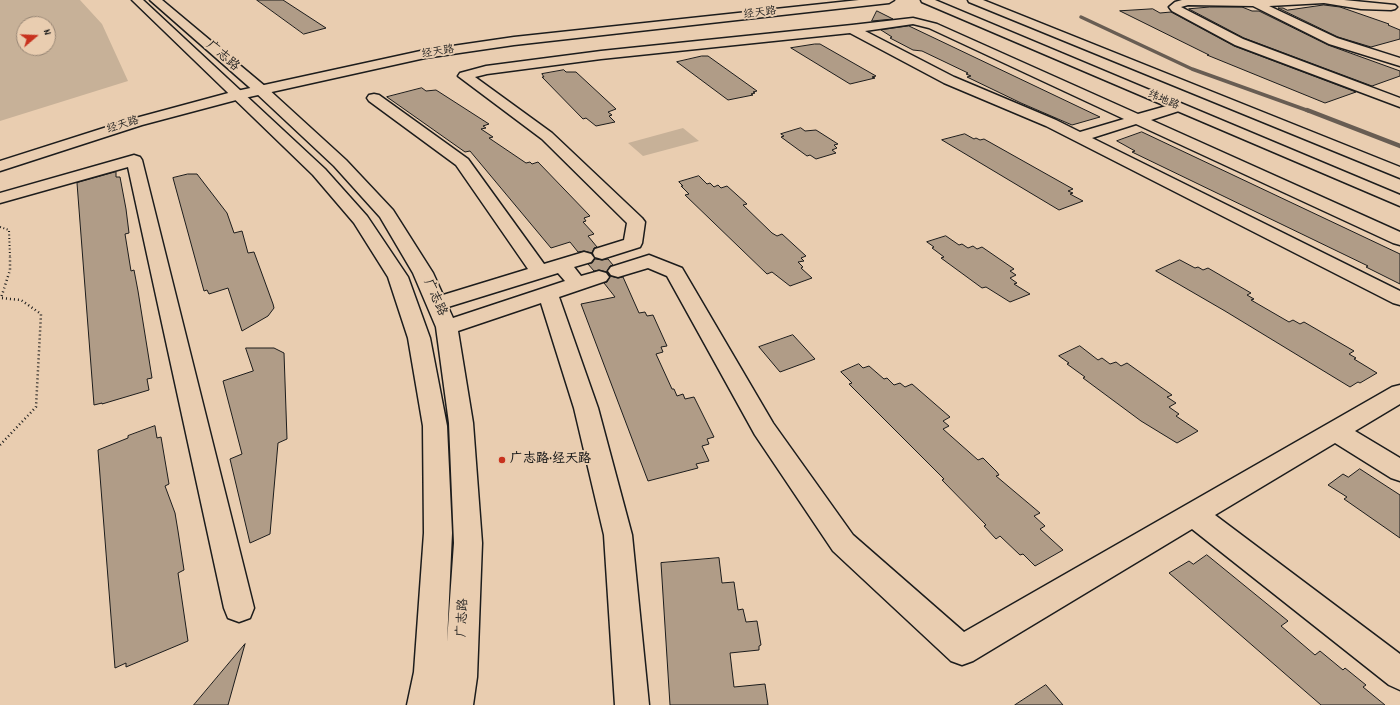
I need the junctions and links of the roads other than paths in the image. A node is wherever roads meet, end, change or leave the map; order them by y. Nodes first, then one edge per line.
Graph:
1 (137, 0) edge
2 (155, 0) edge
3 (791, 0) edge
4 (888, 0) edge
5 (926, 0) edge
6 (973, 0) edge
7 (1255, 3) junction
8 (1394, 4) edge
9 (852, 29) junction
10 (341, 60) dead end
11 (1400, 62) edge
12 (248, 85) junction
13 (374, 98) dead end
14 (1400, 104) edge
15 (1177, 108) junction
16 (1138, 120) junction
17 (1079, 137) junction
18 (34, 140) dead end
19 (0, 166) edge
20 (1400, 173) edge
21 (0, 198) edge
22 (1400, 201) edge
23 (1400, 239) edge
24 (641, 252) junction
25 (584, 258) dead end
26 (562, 265) junction
27 (544, 283) junction
28 (577, 284) junction
29 (1400, 299) edge
30 (437, 304) junction
31 (447, 327) junction
32 (1400, 393) edge
33 (1335, 431) junction
34 (1400, 471) edge
35 (1200, 519) dead end
36 (239, 608) dead end
37 (1400, 674) edge
38 (424, 705) edge
39 (456, 705) edge
40 (632, 705) edge

1 - 12 street, 广志路
2 - 12 street, 广志路
3 - 10 street, 经天路
4 - 12 street, 经天路
5 - 15 street, 纬地路
6 - 20 street, 纬地路
7 - 8 street
7 - 11 street
7 - 14 street
9 - 16 street
9 - 17 street
9 - 24 street
12 - 18 street, 经天路
12 - 19 street, 经天路
12 - 30 street, 广志路
12 - 38 street, 广志路
13 - 27 street
15 - 16 street
15 - 22 street, 纬地路
16 - 17 street
16 - 23 street
17 - 29 street
21 - 36 street
24 - 28 street
24 - 33 street
25 - 26 street
26 - 27 street
26 - 28 street
27 - 28 street
27 - 30 street
27 - 31 street
27 - 40 street
30 - 31 street, 广志路
31 - 39 street, 广志路
32 - 33 street
33 - 34 street
35 - 37 street

